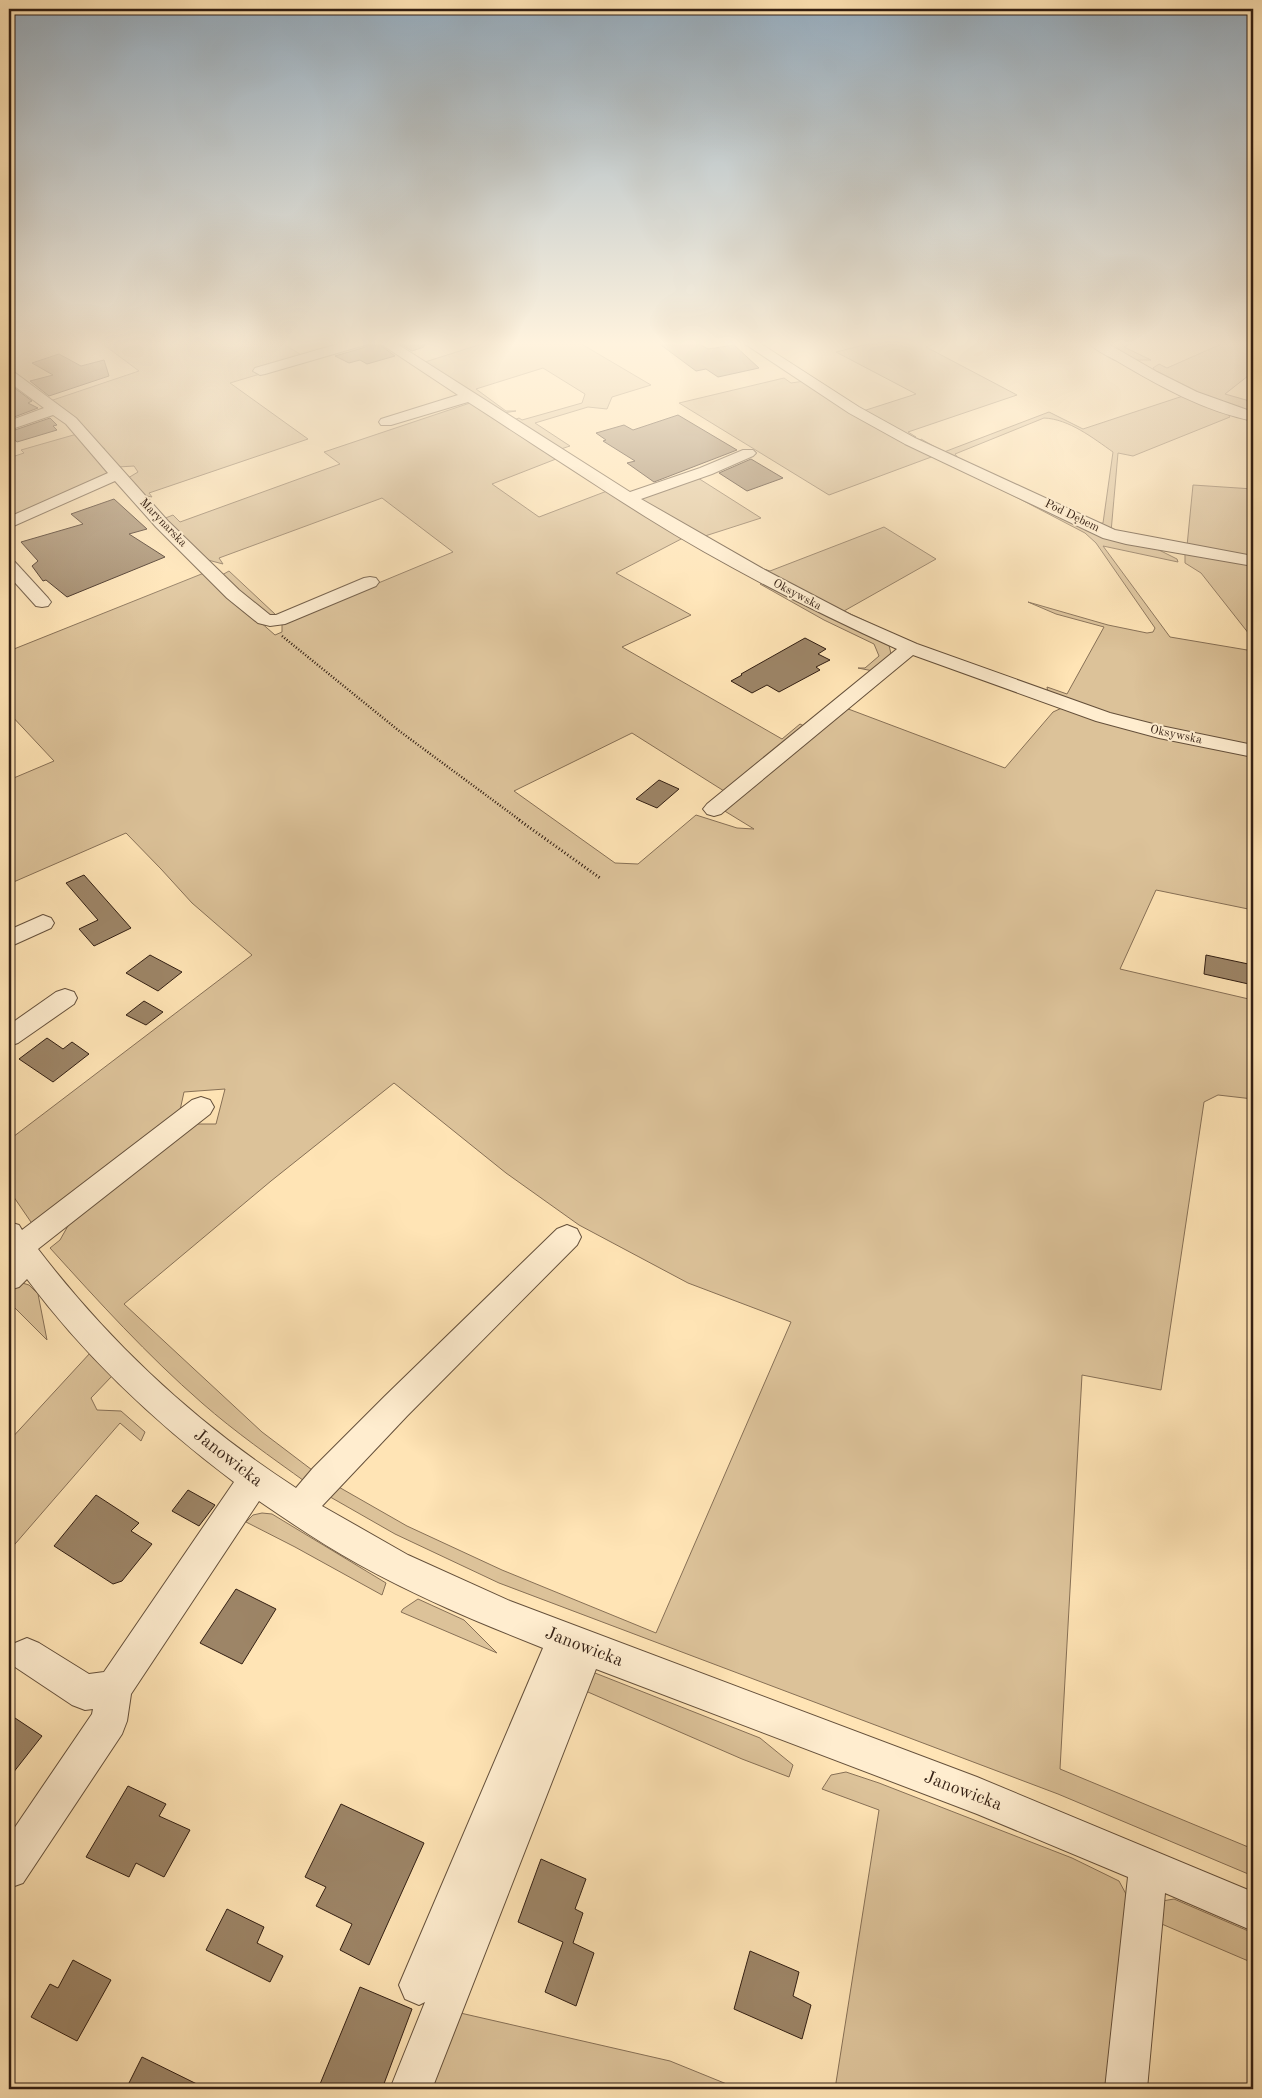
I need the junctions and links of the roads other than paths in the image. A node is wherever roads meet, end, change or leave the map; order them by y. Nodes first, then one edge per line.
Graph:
1 (89, 440) edge
2 (539, 440) edge
3 (910, 440) edge
4 (748, 453) dead end
5 (118, 474) junction
6 (628, 498) junction
7 (9, 523) edge
8 (1253, 561) edge
9 (9, 566) edge
10 (370, 582) dead end
11 (42, 602) dead end
12 (910, 648) junction
13 (1253, 751) edge
14 (714, 809) dead end
15 (43, 923) dead end
16 (9, 939) edge
17 (65, 998) dead end
18 (9, 1036) edge
19 (201, 1107) dead end
20 (568, 1237) dead end
21 (16, 1255) edge
22 (255, 1480) junction
23 (298, 1510) junction
24 (575, 1643) junction
25 (27, 1655) dead end
26 (114, 1688) junction
27 (1148, 1867) junction
28 (9, 1869) edge
29 (1253, 1912) edge
30 (419, 1985) dead end
31 (411, 2089) edge
32 (1126, 2089) edge

1 - 5 street, Marynarska
2 - 6 street, Oksywska
3 - 8 street, Pod Dębem
4 - 6 street
5 - 7 street
5 - 10 street, Marynarska
6 - 12 street, Oksywska
9 - 11 street
12 - 13 street, Oksywska
12 - 14 street
15 - 16 street
17 - 18 street
19 - 21 street
20 - 23 street
21 - 22 street, Janowicka
22 - 23 street, Janowicka
22 - 26 street
23 - 24 street, Janowicka
24 - 27 street, Janowicka
24 - 30 street
24 - 31 street
25 - 26 street
26 - 28 street
27 - 29 street, Janowicka
27 - 32 street

